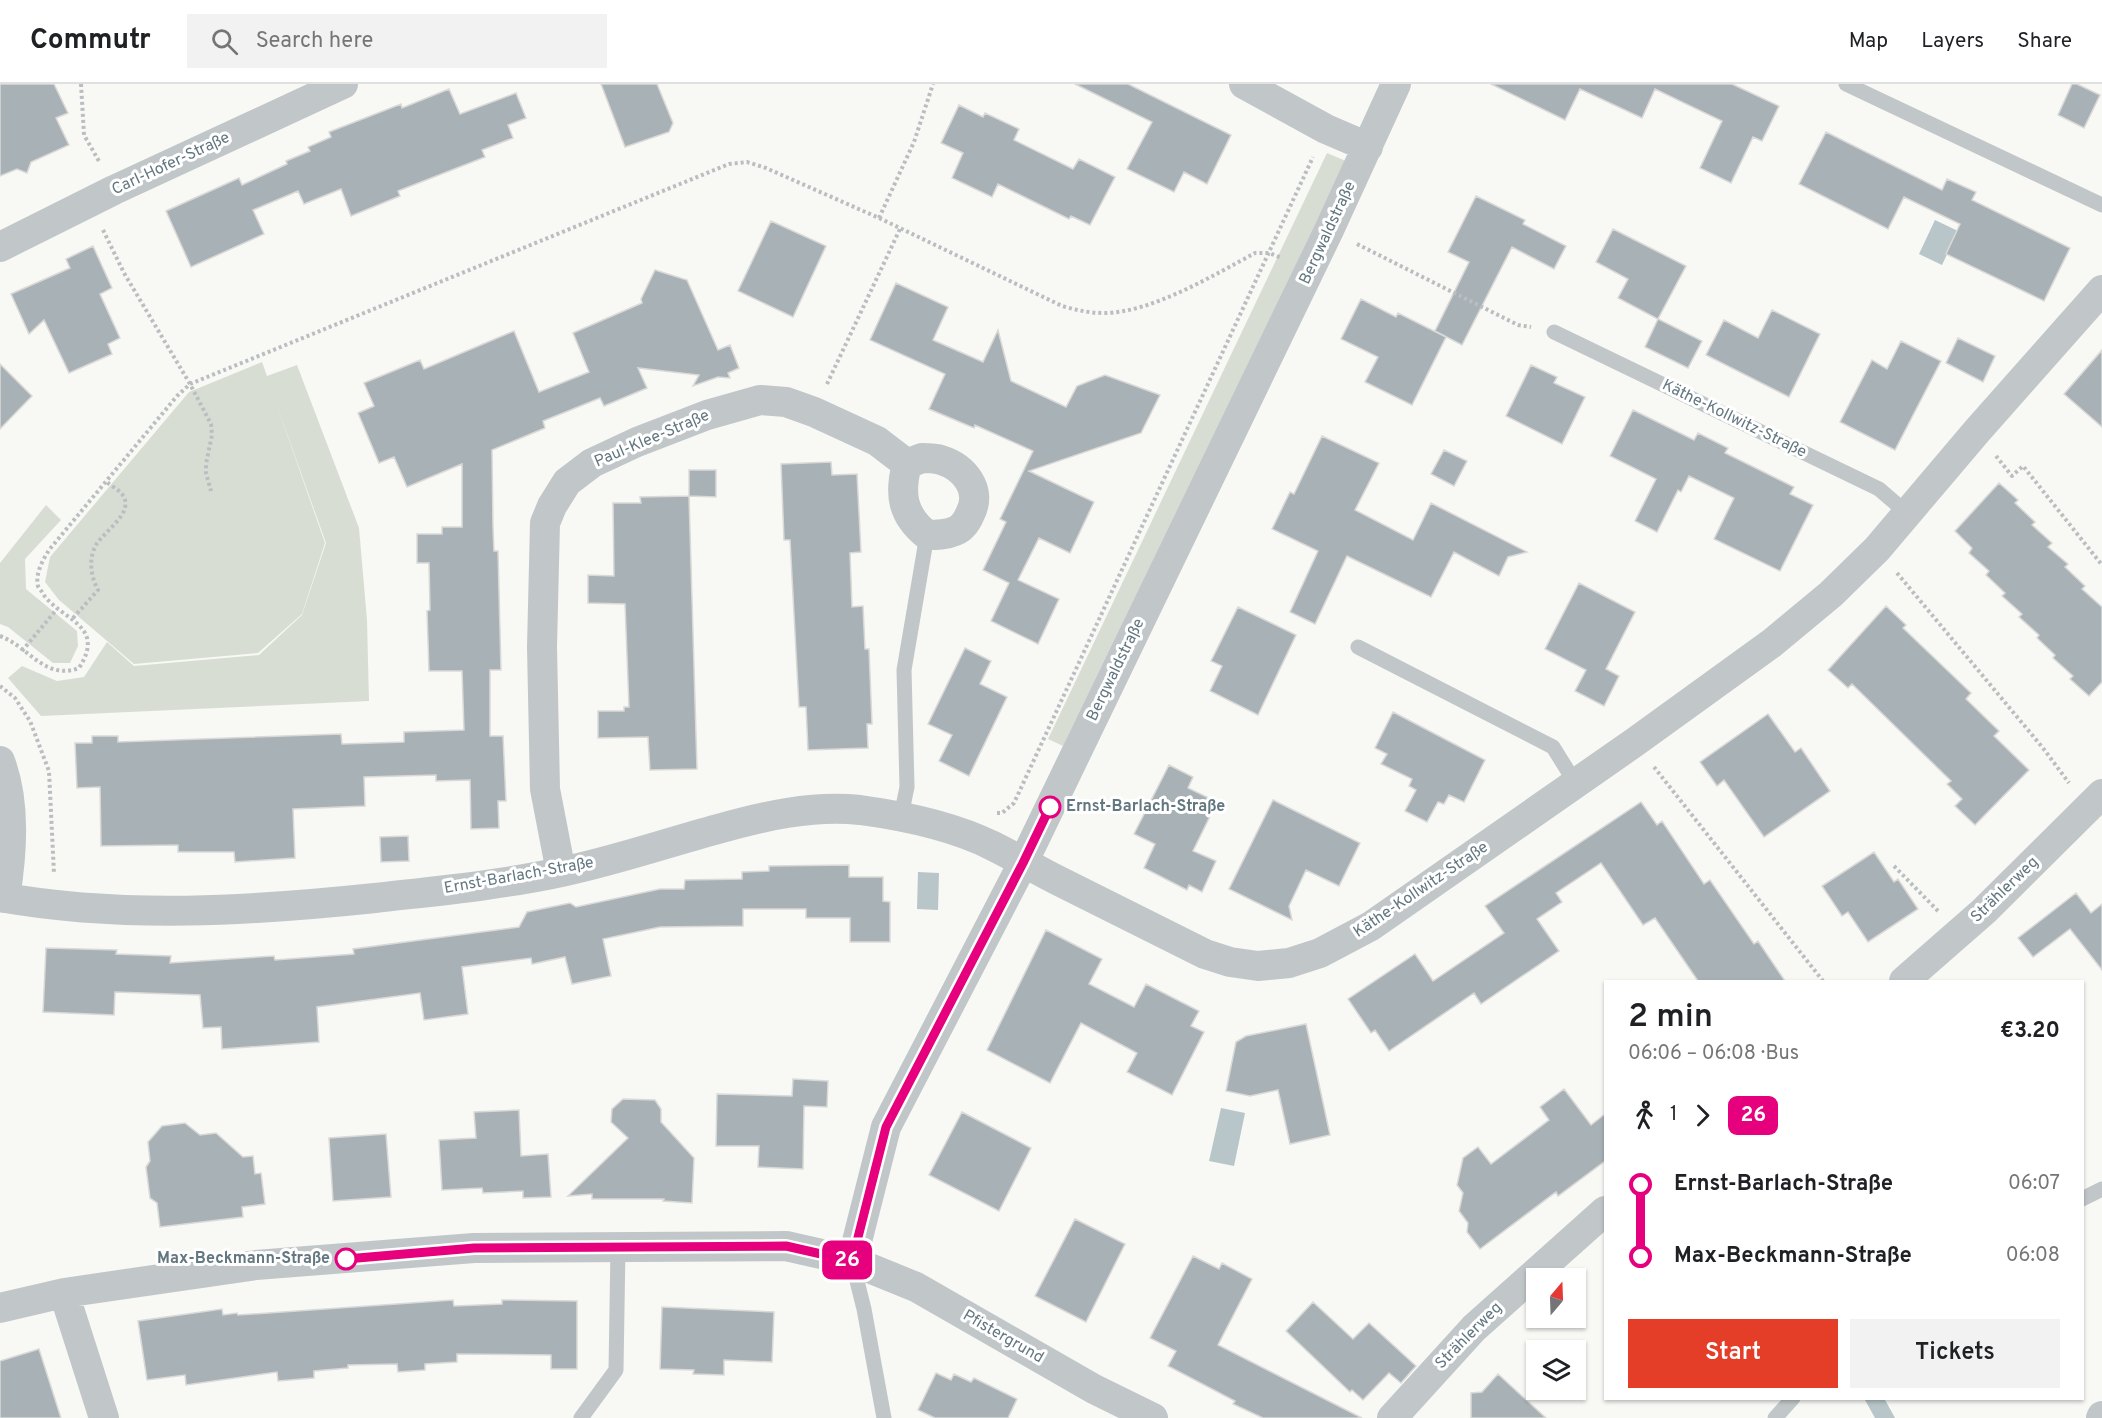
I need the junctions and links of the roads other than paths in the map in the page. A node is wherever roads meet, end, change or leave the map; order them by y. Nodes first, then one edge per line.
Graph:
1 (343, 84) edge
2 (1245, 84) edge
3 (1396, 84) edge
4 (1846, 84) edge
5 (1368, 147) junction
6 (2102, 205) edge
7 (0, 247) edge
8 (2102, 290) edge
9 (1554, 332) road end
10 (907, 464) junction
11 (1908, 514) junction
12 (927, 535) junction
13 (1358, 647) dead end
14 (0, 761) edge
15 (1576, 783) junction
16 (4, 793) edge
17 (2102, 794) edge
18 (901, 816) junction
19 (1023, 863) junction
20 (561, 872) junction
21 (2, 898) edge
22 (1905, 980) edge
23 (2102, 1189) edge
24 (2084, 1198) edge
25 (1604, 1212) edge
26 (618, 1247) junction
27 (852, 1261) junction
28 (64, 1293) junction
29 (0, 1308) edge
30 (1791, 1400) edge
31 (104, 1418) edge
32 (580, 1418) edge
33 (884, 1418) edge
34 (1153, 1418) edge
35 (1392, 1418) edge
36 (1775, 1418) edge

1 - 7 street, Carl-Hofer-Straße
2 - 5 street
3 - 5 street, Bergwaldstraße
4 - 6 lane
5 - 19 street, Bergwaldstraße
8 - 11 street, Käthe-Kollwitz-Straße
9 - 11 lane, Käthe-Kollwitz-Straße
10 - 12 street
10 - 12 street
10 - 20 street, Paul-Klee-Straße
11 - 15 street, Käthe-Kollwitz-Straße
12 - 18 lane
13 - 15 lane
14 - 16 street
15 - 19 street, Käthe-Kollwitz-Straße
16 - 21 street
17 - 22 street, Strählerweg
18 - 19 street, Ernst-Barlach-Straße
18 - 20 street, Ernst-Barlach-Straße
19 - 27 street, Bergwaldstraße
20 - 21 street, Ernst-Barlach-Straße
23 - 24 lane
25 - 35 street, Strählerweg
26 - 27 street
26 - 28 street
26 - 32 lane
27 - 33 lane
27 - 34 street, Pfistergrund
28 - 29 street
28 - 31 street
30 - 36 lane

